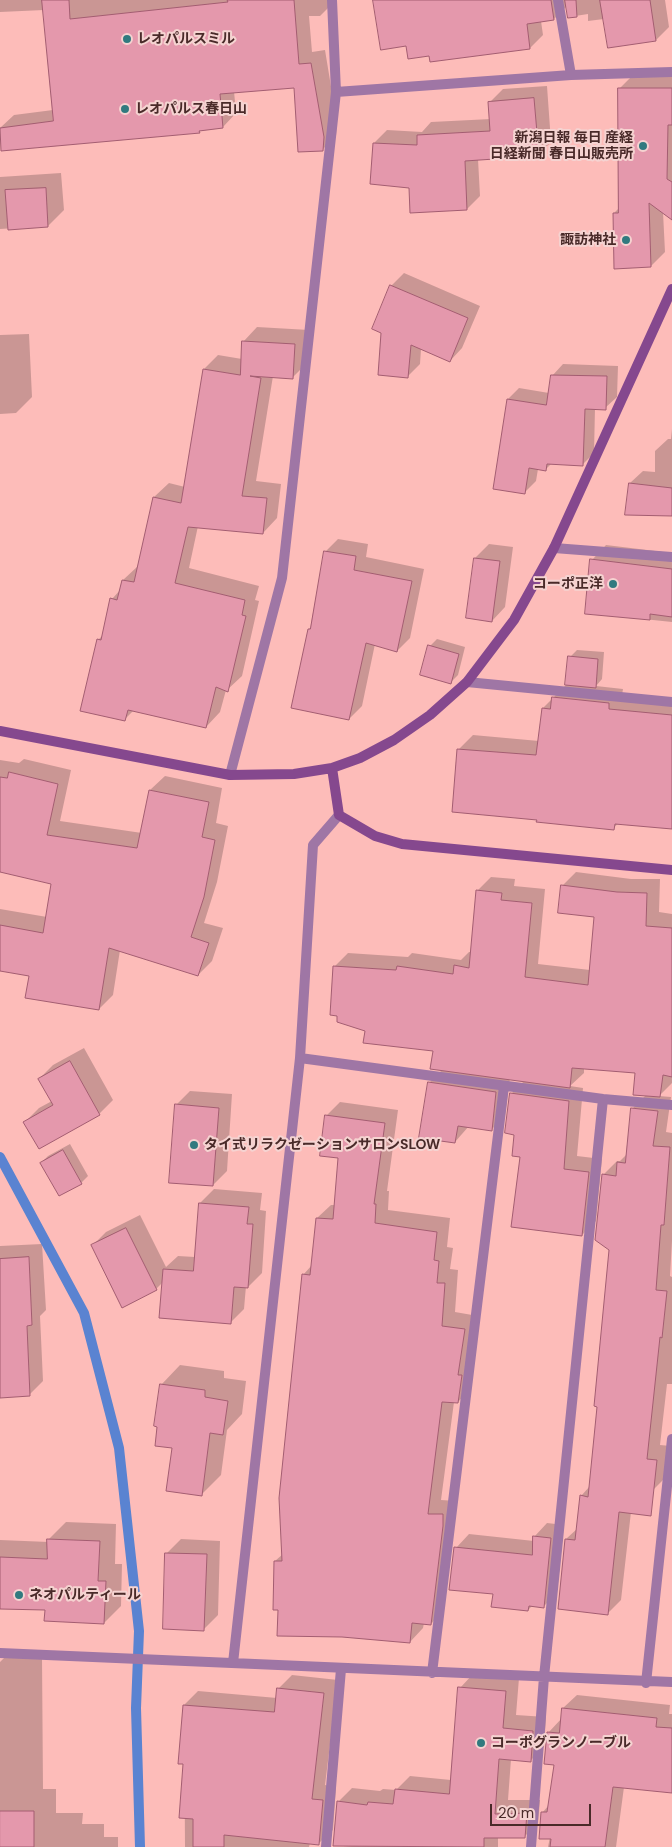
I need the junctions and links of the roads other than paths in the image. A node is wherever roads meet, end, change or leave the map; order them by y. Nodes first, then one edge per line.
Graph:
1 (332, 0) edge
2 (558, 0) edge
3 (672, 72) edge
4 (571, 75) junction
5 (336, 92) junction
6 (672, 289) edge
7 (554, 548) junction
8 (672, 557) edge
9 (467, 682) junction
10 (672, 702) edge
11 (0, 731) edge
12 (332, 768) junction
13 (230, 775) junction
14 (339, 815) junction
15 (672, 870) edge
16 (300, 1058) junction
17 (504, 1086) junction
18 (603, 1099) junction
19 (672, 1105) edge
20 (672, 1439) edge
21 (0, 1653) edge
22 (233, 1664) junction
23 (341, 1668) junction
24 (432, 1673) junction
25 (544, 1677) junction
26 (646, 1682) junction
27 (672, 1682) edge
28 (326, 1847) edge
29 (531, 1847) edge

1 - 5 street
2 - 4 street
3 - 4 street
4 - 5 street
5 - 13 street
6 - 7 street
7 - 8 street
7 - 9 street
9 - 10 street
9 - 12 street
11 - 13 street
12 - 13 street
12 - 14 street
14 - 15 street
14 - 16 street
16 - 17 street
16 - 22 street
17 - 18 street
17 - 24 street
18 - 19 street
18 - 25 street
20 - 26 street
21 - 22 street
22 - 23 street
23 - 24 street
23 - 28 street
24 - 25 street
25 - 26 street
25 - 29 street
26 - 27 street

